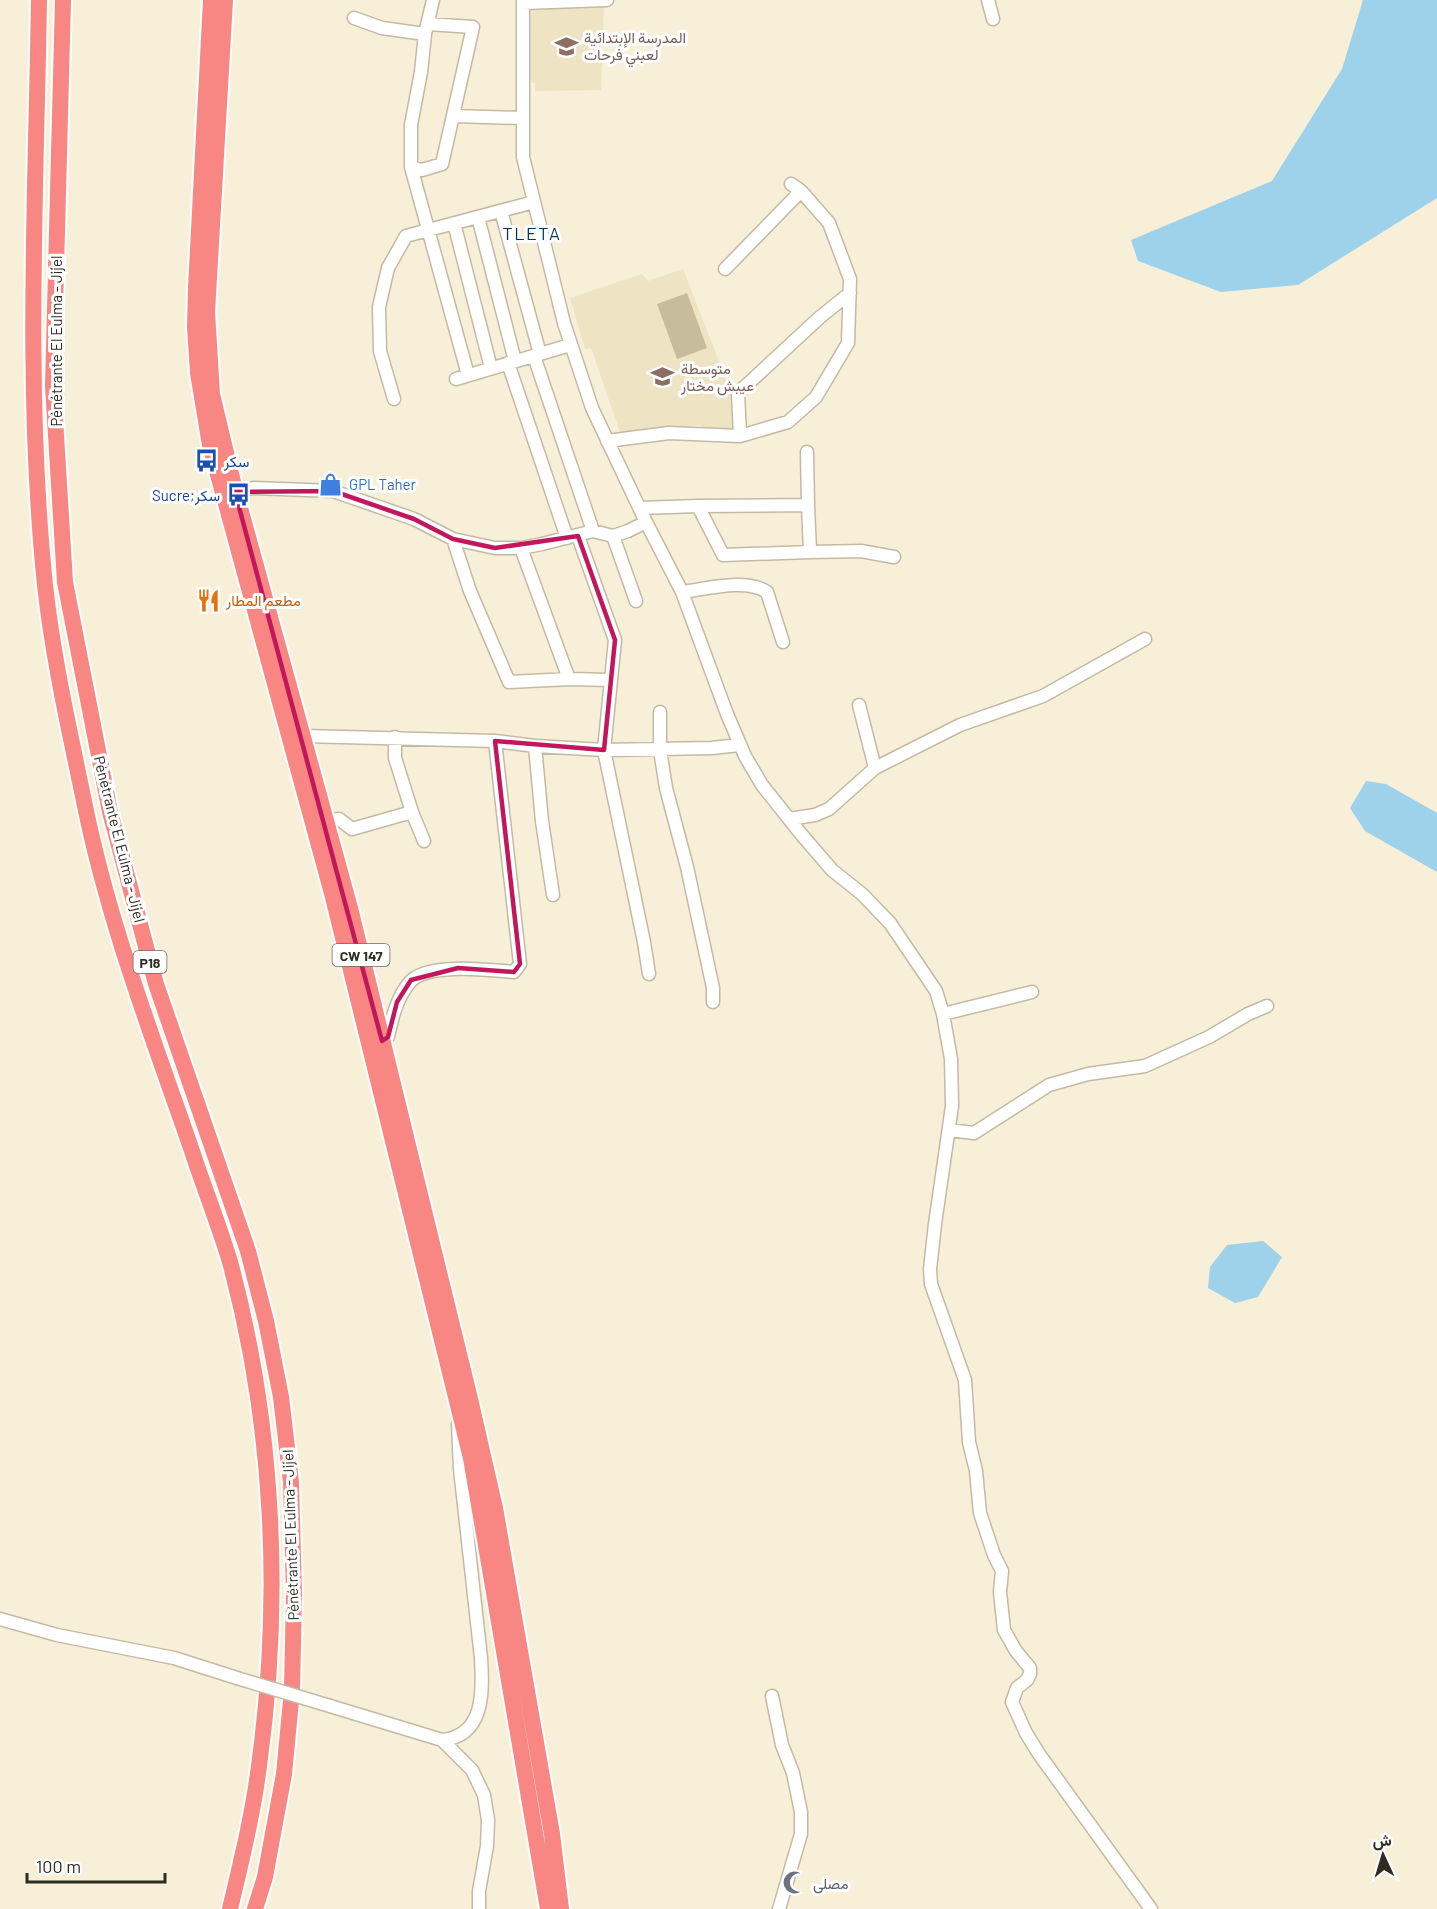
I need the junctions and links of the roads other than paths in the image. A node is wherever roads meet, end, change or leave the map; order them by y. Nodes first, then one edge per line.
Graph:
1 (39, 0) edge
2 (63, 0) edge
3 (211, 0) edge
4 (225, 0) edge
5 (434, 0) edge
6 (607, 0) edge
7 (988, 0) edge
8 (568, 1) edge
9 (523, 2) edge
10 (354, 18) dead end
11 (993, 19) dead end
12 (427, 29) junction
13 (453, 116) junction
14 (522, 118) junction
15 (411, 167) junction
16 (534, 202) junction
17 (501, 211) junction
18 (478, 217) junction
19 (454, 223) junction
20 (429, 230) junction
21 (725, 269) dead end
22 (850, 293) junction
23 (570, 345) junction
24 (537, 355) junction
25 (512, 362) junction
26 (491, 368) junction
27 (394, 399) dead end
28 (740, 436) junction
29 (607, 441) junction
30 (807, 452) dead end
31 (235, 492) junction
32 (698, 506) junction
33 (808, 506) junction
34 (639, 508) junction
35 (646, 522) junction
36 (593, 531) junction
37 (613, 536) junction
38 (572, 537) junction
39 (453, 539) junction
40 (521, 548) junction
41 (810, 552) junction
42 (894, 557) dead end
43 (682, 592) junction
44 (636, 601) dead end
45 (1145, 639) dead end
46 (783, 642) dead end
47 (569, 679) junction
48 (611, 680) junction
49 (859, 705) dead end
50 (660, 712) dead end
51 (304, 736) junction
52 (395, 737) junction
53 (495, 741) junction
54 (740, 745) junction
55 (535, 746) junction
56 (604, 750) junction
57 (660, 750) junction
58 (875, 768) junction
59 (412, 812) junction
60 (789, 819) junction
61 (326, 820) junction
62 (424, 841) dead end
63 (553, 895) dead end
64 (649, 974) dead end
65 (1032, 992) dead end
66 (713, 1002) dead end
67 (1267, 1006) dead end
68 (943, 1014) junction
69 (382, 1041) junction
70 (950, 1130) junction
71 (459, 1408) junction
72 (0, 1619) edge
73 (771, 1696) dead end
74 (442, 1740) junction
75 (230, 1909) edge
76 (255, 1909) edge
77 (479, 1909) edge
78 (548, 1909) edge
79 (561, 1909) edge
80 (779, 1909) edge
81 (1151, 1909) edge

1 - 75 highway, Pénétrante El Eulma - Jijel / P18
2 - 76 highway, Pénétrante El Eulma - Jijel / P18
3 - 71 highway, CW 147
4 - 31 highway, CW 147
5 - 12 street
6 - 8 street
7 - 11 street
8 - 9 street
9 - 14 street
10 - 12 street
12 - 13 street
12 - 15 street
13 - 14 street
13 - 15 street
14 - 16 street
15 - 20 street
16 - 17 street
16 - 23 street
17 - 18 street
17 - 24 street
18 - 19 street
18 - 25 street
19 - 20 street
19 - 26 street
20 - 26 street
20 - 27 street
21 - 22 street
22 - 28 street
22 - 28 street
23 - 24 street
23 - 29 street
24 - 25 street
24 - 36 street
25 - 26 street
25 - 38 street
28 - 29 street
29 - 34 street
30 - 33 street
31 - 39 street
31 - 51 highway, CW 147
32 - 33 street
32 - 34 street
32 - 41 street
33 - 41 street
34 - 35 street
35 - 37 street
35 - 43 street
36 - 37 street
36 - 38 street
37 - 44 street
38 - 40 street
38 - 48 street
39 - 40 street
39 - 47 street
40 - 47 street
41 - 42 street
43 - 46 street
43 - 54 street
45 - 58 street
47 - 48 street
48 - 56 street
49 - 58 street
50 - 57 street
51 - 52 street
51 - 61 highway, CW 147
52 - 53 street
52 - 59 street
53 - 55 street
53 - 69 street
54 - 57 street
54 - 60 street
55 - 56 street
55 - 63 street
56 - 57 street
56 - 64 street
57 - 66 street
58 - 60 street
59 - 61 street
59 - 62 street
60 - 68 street
61 - 69 highway, CW 147
65 - 68 street
67 - 70 street
68 - 70 street
69 - 79 highway, CW 147
70 - 81 street
71 - 74 street
71 - 78 highway, CW 147
72 - 74 street, bridge
73 - 80 street
74 - 77 street

